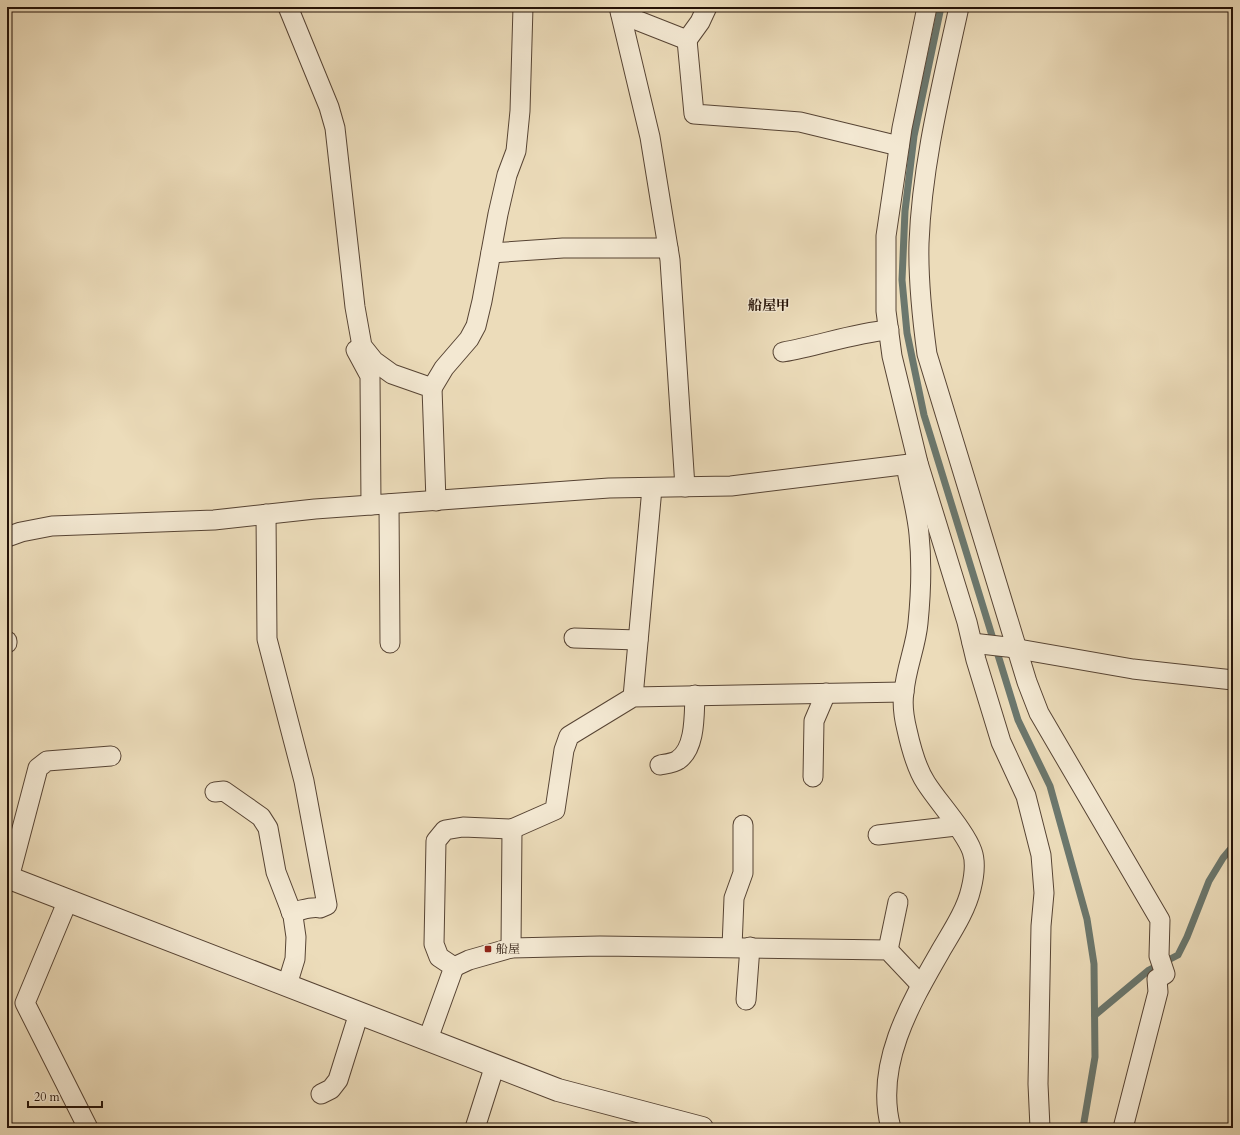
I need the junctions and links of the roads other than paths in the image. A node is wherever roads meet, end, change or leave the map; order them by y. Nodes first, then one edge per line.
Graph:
1 (288, 7) edge
2 (523, 7) edge
3 (707, 7) edge
4 (927, 7) edge
5 (959, 7) edge
6 (620, 11) edge
7 (687, 40) junction
8 (899, 146) junction
9 (668, 248) junction
10 (491, 254) junction
11 (358, 328) junction
12 (889, 330) junction
13 (783, 352) dead end
14 (432, 388) junction
15 (912, 464) junction
16 (685, 487) junction
17 (652, 488) junction
18 (436, 501) junction
19 (380, 505) junction
20 (266, 514) junction
21 (7, 537) edge
22 (574, 638) dead end
23 (638, 640) junction
24 (390, 643) dead end
25 (975, 643) junction
26 (1012, 648) junction
27 (1233, 680) edge
28 (904, 692) junction
29 (826, 693) junction
30 (695, 695) junction
31 (633, 697) junction
32 (111, 756) dead end
33 (660, 765) dead end
34 (813, 777) dead end
35 (215, 792) dead end
36 (743, 825) dead end
37 (956, 826) junction
38 (512, 829) junction
39 (878, 835) dead end
40 (8, 877) edge
41 (68, 900) junction
42 (898, 902) dead end
43 (291, 912) junction
44 (741, 947) junction
45 (511, 948) junction
46 (888, 950) junction
47 (454, 967) junction
48 (287, 985) junction
49 (921, 985) junction
50 (746, 1000) dead end
51 (359, 1013) junction
52 (428, 1039) junction
53 (496, 1066) junction
54 (321, 1094) dead end
55 (88, 1128) edge
56 (475, 1128) edge
57 (702, 1128) edge
58 (891, 1128) edge
59 (1040, 1128) edge
60 (1123, 1128) edge

1 - 11 street
2 - 10 street
3 - 7 street
4 - 8 street
5 - 26 street
6 - 7 street
6 - 9 street
7 - 8 street
8 - 12 street
9 - 10 street
9 - 16 street
10 - 14 street
11 - 14 street
11 - 19 street
12 - 13 street
12 - 15 street
14 - 18 street
15 - 16 street
15 - 25 street
15 - 28 street
16 - 17 street
17 - 18 street
17 - 23 street
18 - 19 street
19 - 20 street
19 - 24 street
20 - 21 street
20 - 43 street
22 - 23 street
23 - 31 street
25 - 26 street
25 - 59 street
26 - 27 street
26 - 60 street
28 - 29 street
28 - 37 street
29 - 30 street
29 - 34 street
30 - 31 street
30 - 33 street
31 - 38 street
32 - 40 street
35 - 43 street
36 - 44 street
37 - 39 street
37 - 49 street
38 - 45 street
38 - 47 street
40 - 41 street
41 - 48 street
41 - 55 street
42 - 46 street
43 - 48 street
44 - 45 street
44 - 46 street
44 - 50 street
45 - 47 street
46 - 49 street
47 - 52 street
48 - 51 street
49 - 58 street
51 - 52 street
51 - 54 street
52 - 53 street
53 - 56 street
53 - 57 street

